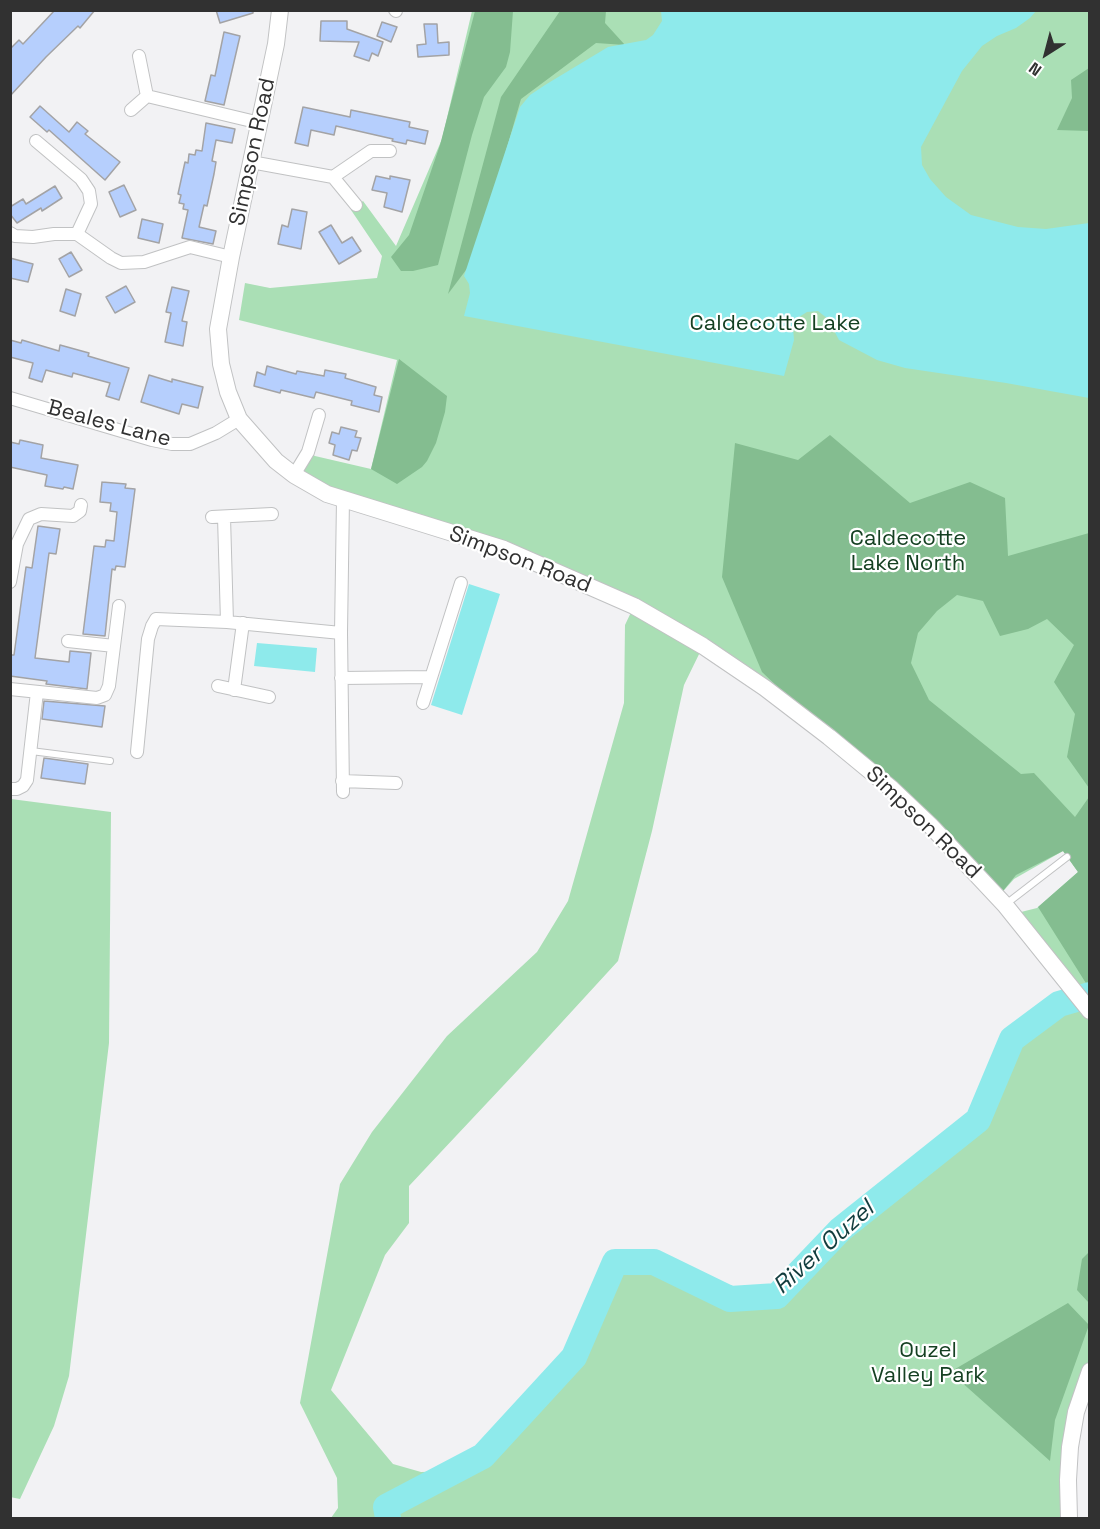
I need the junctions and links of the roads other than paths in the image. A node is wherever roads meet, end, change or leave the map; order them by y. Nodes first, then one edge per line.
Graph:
1 (280, 10) edge
2 (139, 56) dead end
3 (147, 96) junction
4 (131, 110) dead end
5 (260, 123) junction
6 (36, 141) dead end
7 (390, 152) dead end
8 (251, 162) junction
9 (333, 177) junction
10 (356, 205) dead end
11 (10, 233) edge
12 (77, 234) junction
13 (231, 257) junction
14 (10, 398) edge
15 (319, 415) dead end
16 (239, 419) junction
17 (294, 475) junction
18 (343, 499) junction
19 (81, 505) dead end
20 (272, 514) dead end
21 (14, 544) edge
22 (10, 582) edge
23 (461, 583) dead end
24 (118, 606) dead end
25 (228, 622) junction
26 (243, 623) junction
27 (341, 633) junction
28 (68, 641) dead end
29 (114, 646) junction
30 (431, 677) junction
31 (341, 678) junction
32 (218, 686) dead end
33 (10, 689) edge
34 (234, 690) junction
35 (37, 692) junction
36 (268, 697) dead end
37 (423, 703) dead end
38 (31, 751) junction
39 (137, 753) dead end
40 (110, 761) dead end
41 (396, 783) dead end
42 (10, 789) edge
43 (1067, 857) dead end
44 (1005, 905) junction
45 (1089, 1011) edge
46 (1089, 1371) edge
47 (1069, 1518) edge

1 - 5 street, Simpson Road
2 - 3 street
3 - 4 street
3 - 5 street
5 - 8 street, Simpson Road
6 - 12 street
7 - 9 street
8 - 9 street
8 - 13 street, Simpson Road
9 - 10 street
11 - 12 street
12 - 13 street
13 - 16 street, Simpson Road
14 - 16 street, Beales Lane
15 - 17 street
16 - 17 street, Simpson Road
17 - 18 street, Simpson Road
18 - 27 street
18 - 44 street, Simpson Road
19 - 21 street
20 - 25 street
21 - 22 street
23 - 30 street
24 - 29 street
25 - 26 street
25 - 39 street
26 - 27 street
26 - 34 street
27 - 31 street
28 - 29 street
29 - 35 street
30 - 31 street
30 - 37 street
31 - 41 street
32 - 34 street
33 - 35 street
34 - 36 street
35 - 38 street
38 - 40 lane
38 - 42 street
43 - 44 lane
44 - 45 street, Simpson Road
46 - 47 street

